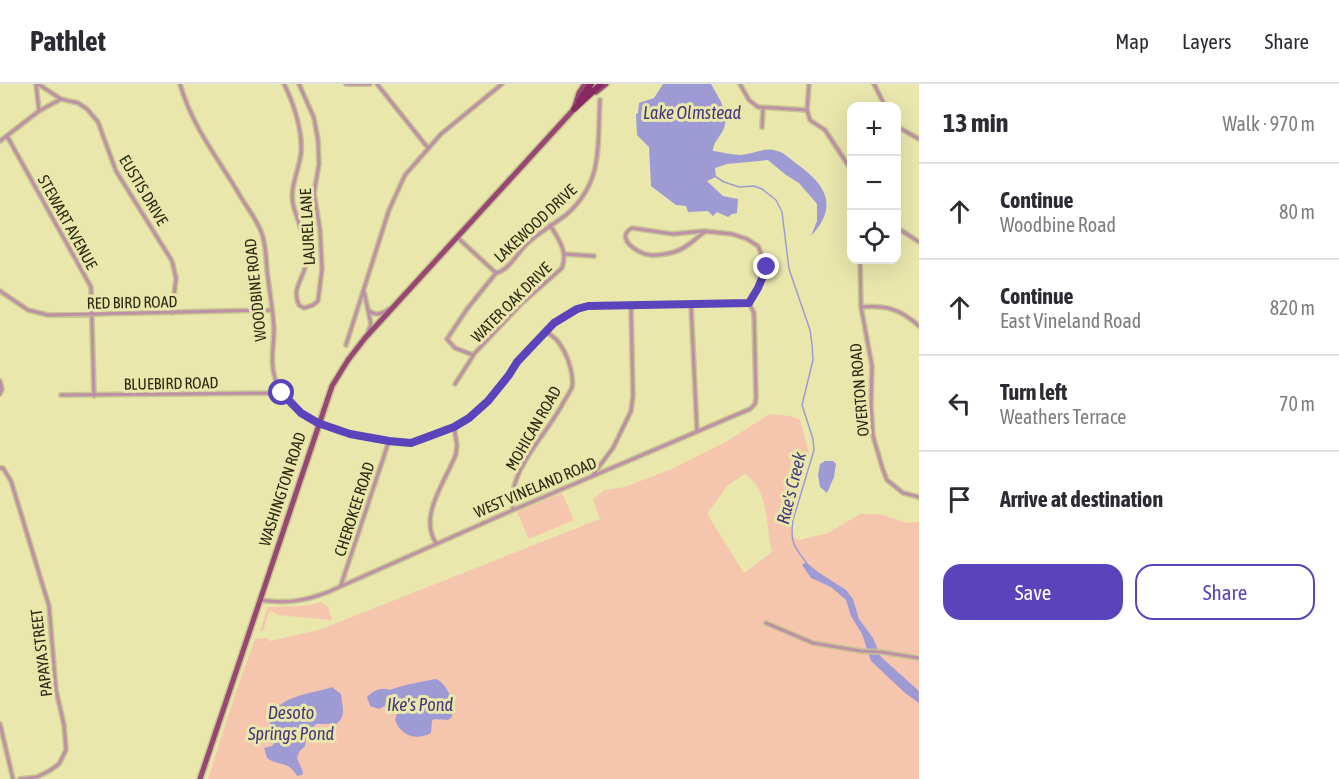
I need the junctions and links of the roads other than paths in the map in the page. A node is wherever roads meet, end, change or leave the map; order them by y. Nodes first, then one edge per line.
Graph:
1 (37, 84) edge
2 (180, 84) edge
3 (284, 84) edge
4 (299, 84) edge
5 (346, 84) edge
6 (370, 84) edge
7 (377, 84) edge
8 (502, 84) edge
9 (585, 84) edge
10 (591, 84) edge
11 (601, 84) edge
12 (606, 84) edge
13 (740, 84) edge
14 (809, 84) edge
15 (874, 84) edge
16 (61, 99) junction
17 (600, 100) dead end
18 (883, 102) edge
19 (763, 108) junction
20 (573, 109) junction
21 (807, 110) junction
22 (39, 111) junction
23 (762, 127) dead end
24 (901, 128) edge
25 (7, 136) junction
26 (919, 139) edge
27 (0, 141) edge
28 (428, 148) junction
29 (847, 163) edge
30 (550, 225) junction
31 (901, 230) edge
32 (706, 231) junction
33 (456, 237) junction
34 (919, 242) edge
35 (564, 254) junction
36 (594, 256) dead end
37 (860, 264) edge
38 (496, 273) junction
39 (0, 291) edge
40 (364, 291) junction
41 (749, 303) junction
42 (397, 304) junction
43 (691, 304) junction
44 (631, 306) junction
45 (861, 307) junction
46 (272, 310) junction
47 (369, 310) junction
48 (172, 313) junction
49 (91, 315) junction
50 (919, 326) edge
51 (545, 332) junction
52 (365, 339) junction
53 (346, 345) dead end
54 (473, 355) junction
55 (0, 381) edge
56 (455, 384) dead end
57 (282, 393) junction
58 (0, 394) edge
59 (61, 395) dead end
60 (94, 396) junction
61 (318, 423) junction
62 (454, 427) junction
63 (697, 431) junction
64 (389, 441) junction
65 (0, 468) edge
66 (592, 476) junction
67 (919, 497) edge
68 (513, 510) junction
69 (436, 543) junction
70 (341, 585) junction
71 (260, 600) junction
72 (766, 623) dead end
73 (919, 658) edge
74 (0, 724) edge
75 (14, 779) edge
76 (20, 779) edge
77 (200, 779) edge

1 - 16 street, EUSTIS DRIVE
1 - 22 street, EUSTIS DRIVE
2 - 46 street, WOODBINE ROAD
3 - 4 street, LAUREL LANE
5 - 6 street
7 - 28 street
8 - 28 street
9 - 20 main road
10 - 20 highway
11 - 20 highway
12 - 20 main road
13 - 19 street
14 - 21 street
15 - 18 street
16 - 22 street
16 - 48 street, EUSTIS DRIVE
17 - 30 street, LAKEWOOD DRIVE
19 - 21 street
19 - 23 street
20 - 33 main road, WASHINGTON ROAD
21 - 29 street
22 - 25 street
24 - 26 street
25 - 27 street
25 - 49 street, STEWART AVENUE
28 - 40 street
30 - 35 street, WATER OAK DRIVE
30 - 38 street, LAKEWOOD DRIVE
31 - 34 street
32 - 32 street
32 - 41 street
33 - 38 street, LAKEWOOD DRIVE
33 - 42 main road, WASHINGTON ROAD
35 - 36 street
35 - 54 street, WATER OAK DRIVE
37 - 45 street, OVERTON ROAD
38 - 54 street, WATER OAK DRIVE
39 - 49 street, RED BIRD ROAD
40 - 47 street
40 - 53 street
41 - 43 street, WOODBINE ROAD
41 - 63 street, WEST VINELAND ROAD
42 - 47 street
42 - 52 main road, WASHINGTON ROAD
43 - 44 street, WOODBINE ROAD
43 - 63 street
44 - 51 street, WOODBINE ROAD
44 - 66 street
45 - 50 street
45 - 67 street, OVERTON ROAD
46 - 48 street, RED BIRD ROAD
46 - 57 street, WOODBINE ROAD
47 - 52 street
48 - 49 street, RED BIRD ROAD
49 - 60 street, STEWART AVENUE
51 - 62 street, WOODBINE ROAD
51 - 68 street, MOHICAN ROAD
52 - 61 main road, WASHINGTON ROAD
54 - 56 street
55 - 58 street
57 - 60 street, BLUEBIRD ROAD
57 - 61 street, WOODBINE ROAD
59 - 60 street, BLUEBIRD ROAD
61 - 64 street, WOODBINE ROAD
61 - 71 main road, WASHINGTON ROAD
62 - 64 street, WOODBINE ROAD
62 - 69 street
63 - 66 street, WEST VINELAND ROAD
64 - 70 street, CHEROKEE ROAD
65 - 76 street, PAPAYA STREET
66 - 68 street, WEST VINELAND ROAD
68 - 69 street, WEST VINELAND ROAD
69 - 70 street, WEST VINELAND ROAD
70 - 71 street, WEST VINELAND ROAD
71 - 77 main road, WASHINGTON ROAD
72 - 73 street
74 - 75 street

